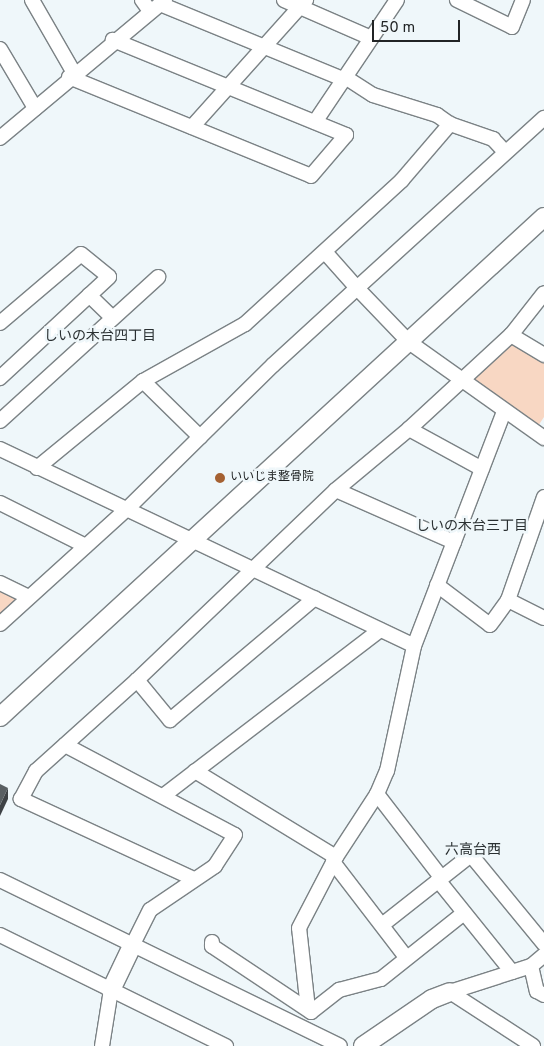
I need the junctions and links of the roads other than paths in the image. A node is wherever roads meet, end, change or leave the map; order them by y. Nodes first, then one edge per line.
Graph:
1 (32, 0) edge
2 (284, 0) edge
3 (397, 0) edge
4 (523, 0) edge
5 (460, 1) edge
6 (303, 3) edge
7 (154, 4) edge
8 (371, 38) junction
9 (113, 40) junction
10 (264, 47) junction
11 (0, 49) edge
12 (72, 75) junction
13 (344, 78) junction
14 (227, 87) junction
15 (36, 108) junction
16 (544, 118) edge
17 (315, 122) junction
18 (450, 124) junction
19 (192, 127) junction
20 (0, 138) edge
21 (506, 152) junction
22 (544, 217) edge
23 (325, 252) junction
24 (158, 277) dead end
25 (357, 288) junction
26 (544, 293) edge
27 (90, 295) junction
28 (113, 318) junction
29 (0, 323) edge
30 (511, 335) junction
31 (409, 342) junction
32 (544, 355) edge
33 (0, 378) edge
34 (460, 380) junction
35 (143, 381) junction
36 (504, 411) junction
37 (0, 421) edge
38 (409, 429) junction
39 (200, 437) junction
40 (544, 438) edge
41 (0, 448) edge
42 (37, 468) junction
43 (482, 469) junction
44 (336, 490) junction
45 (544, 497) edge
46 (0, 503) edge
47 (127, 509) junction
48 (539, 526) edge
49 (193, 539) junction
50 (454, 542) junction
51 (86, 546) junction
52 (253, 568) junction
53 (0, 583) edge
54 (438, 585) junction
55 (30, 597) junction
56 (315, 598) junction
57 (508, 600) junction
58 (544, 618) edge
59 (0, 624) edge
60 (380, 630) junction
61 (414, 646) junction
62 (137, 680) junction
63 (0, 717) edge
64 (65, 745) junction
65 (196, 771) junction
66 (377, 794) junction
67 (163, 796) junction
68 (335, 860) junction
69 (440, 879) junction
70 (0, 880) edge
71 (194, 880) junction
72 (464, 912) junction
73 (382, 925) junction
74 (0, 935) edge
75 (212, 942) dead end
76 (544, 944) edge
77 (132, 946) junction
78 (544, 955) edge
79 (406, 957) junction
80 (530, 966) junction
81 (512, 972) junction
82 (111, 990) junction
83 (450, 992) junction
84 (544, 995) edge
85 (308, 1010) junction
86 (301, 1027) junction
87 (102, 1046) edge
88 (226, 1046) edge
89 (340, 1046) edge
90 (363, 1046) edge
91 (533, 1046) edge

1 - 12 street
2 - 6 street
3 - 8 street
4 - 5 street
6 - 8 street
6 - 10 street
7 - 9 street
7 - 10 street
8 - 13 street
9 - 12 street
9 - 14 street
10 - 13 street
10 - 14 street
11 - 15 street
12 - 15 street
12 - 19 street
13 - 17 street
13 - 18 street
14 - 17 street
14 - 19 street
15 - 20 street
16 - 21 street
17 - 19 street
18 - 21 street
18 - 23 street
21 - 25 street
22 - 31 street
23 - 25 street
23 - 35 street
24 - 28 street
25 - 31 street
25 - 39 street
26 - 30 street
27 - 28 street
27 - 29 street
27 - 33 street
28 - 37 street
30 - 32 street
30 - 34 street
31 - 34 street
31 - 49 street
34 - 36 street
34 - 38 street
35 - 39 street
35 - 42 street
36 - 40 street
36 - 43 street
38 - 43 street
38 - 44 street
39 - 47 street
41 - 42 street
42 - 47 street
43 - 50 street
44 - 50 street
44 - 52 street
45 - 48 street
46 - 51 street
47 - 49 street
47 - 51 street
48 - 57 street
49 - 52 street
49 - 63 street
50 - 54 street
51 - 55 street
52 - 56 street
52 - 62 street
53 - 55 street
54 - 57 street
54 - 61 street
55 - 59 street
56 - 60 street
56 - 62 street
57 - 58 street
60 - 61 street
60 - 65 street
61 - 66 street
62 - 64 street
64 - 67 street
64 - 71 street
65 - 67 street
65 - 68 street
66 - 68 street
66 - 69 street
67 - 71 street
68 - 73 street
68 - 85 street
69 - 72 street
69 - 73 street
69 - 76 street
70 - 77 street
71 - 77 street
72 - 79 street
72 - 81 street
73 - 79 street
74 - 82 street
75 - 85 street
77 - 82 street
77 - 86 street
78 - 80 street
79 - 85 street
80 - 81 street
80 - 84 street
81 - 83 street
82 - 87 street
82 - 88 street
83 - 90 street
83 - 91 street
85 - 86 street
86 - 89 street

